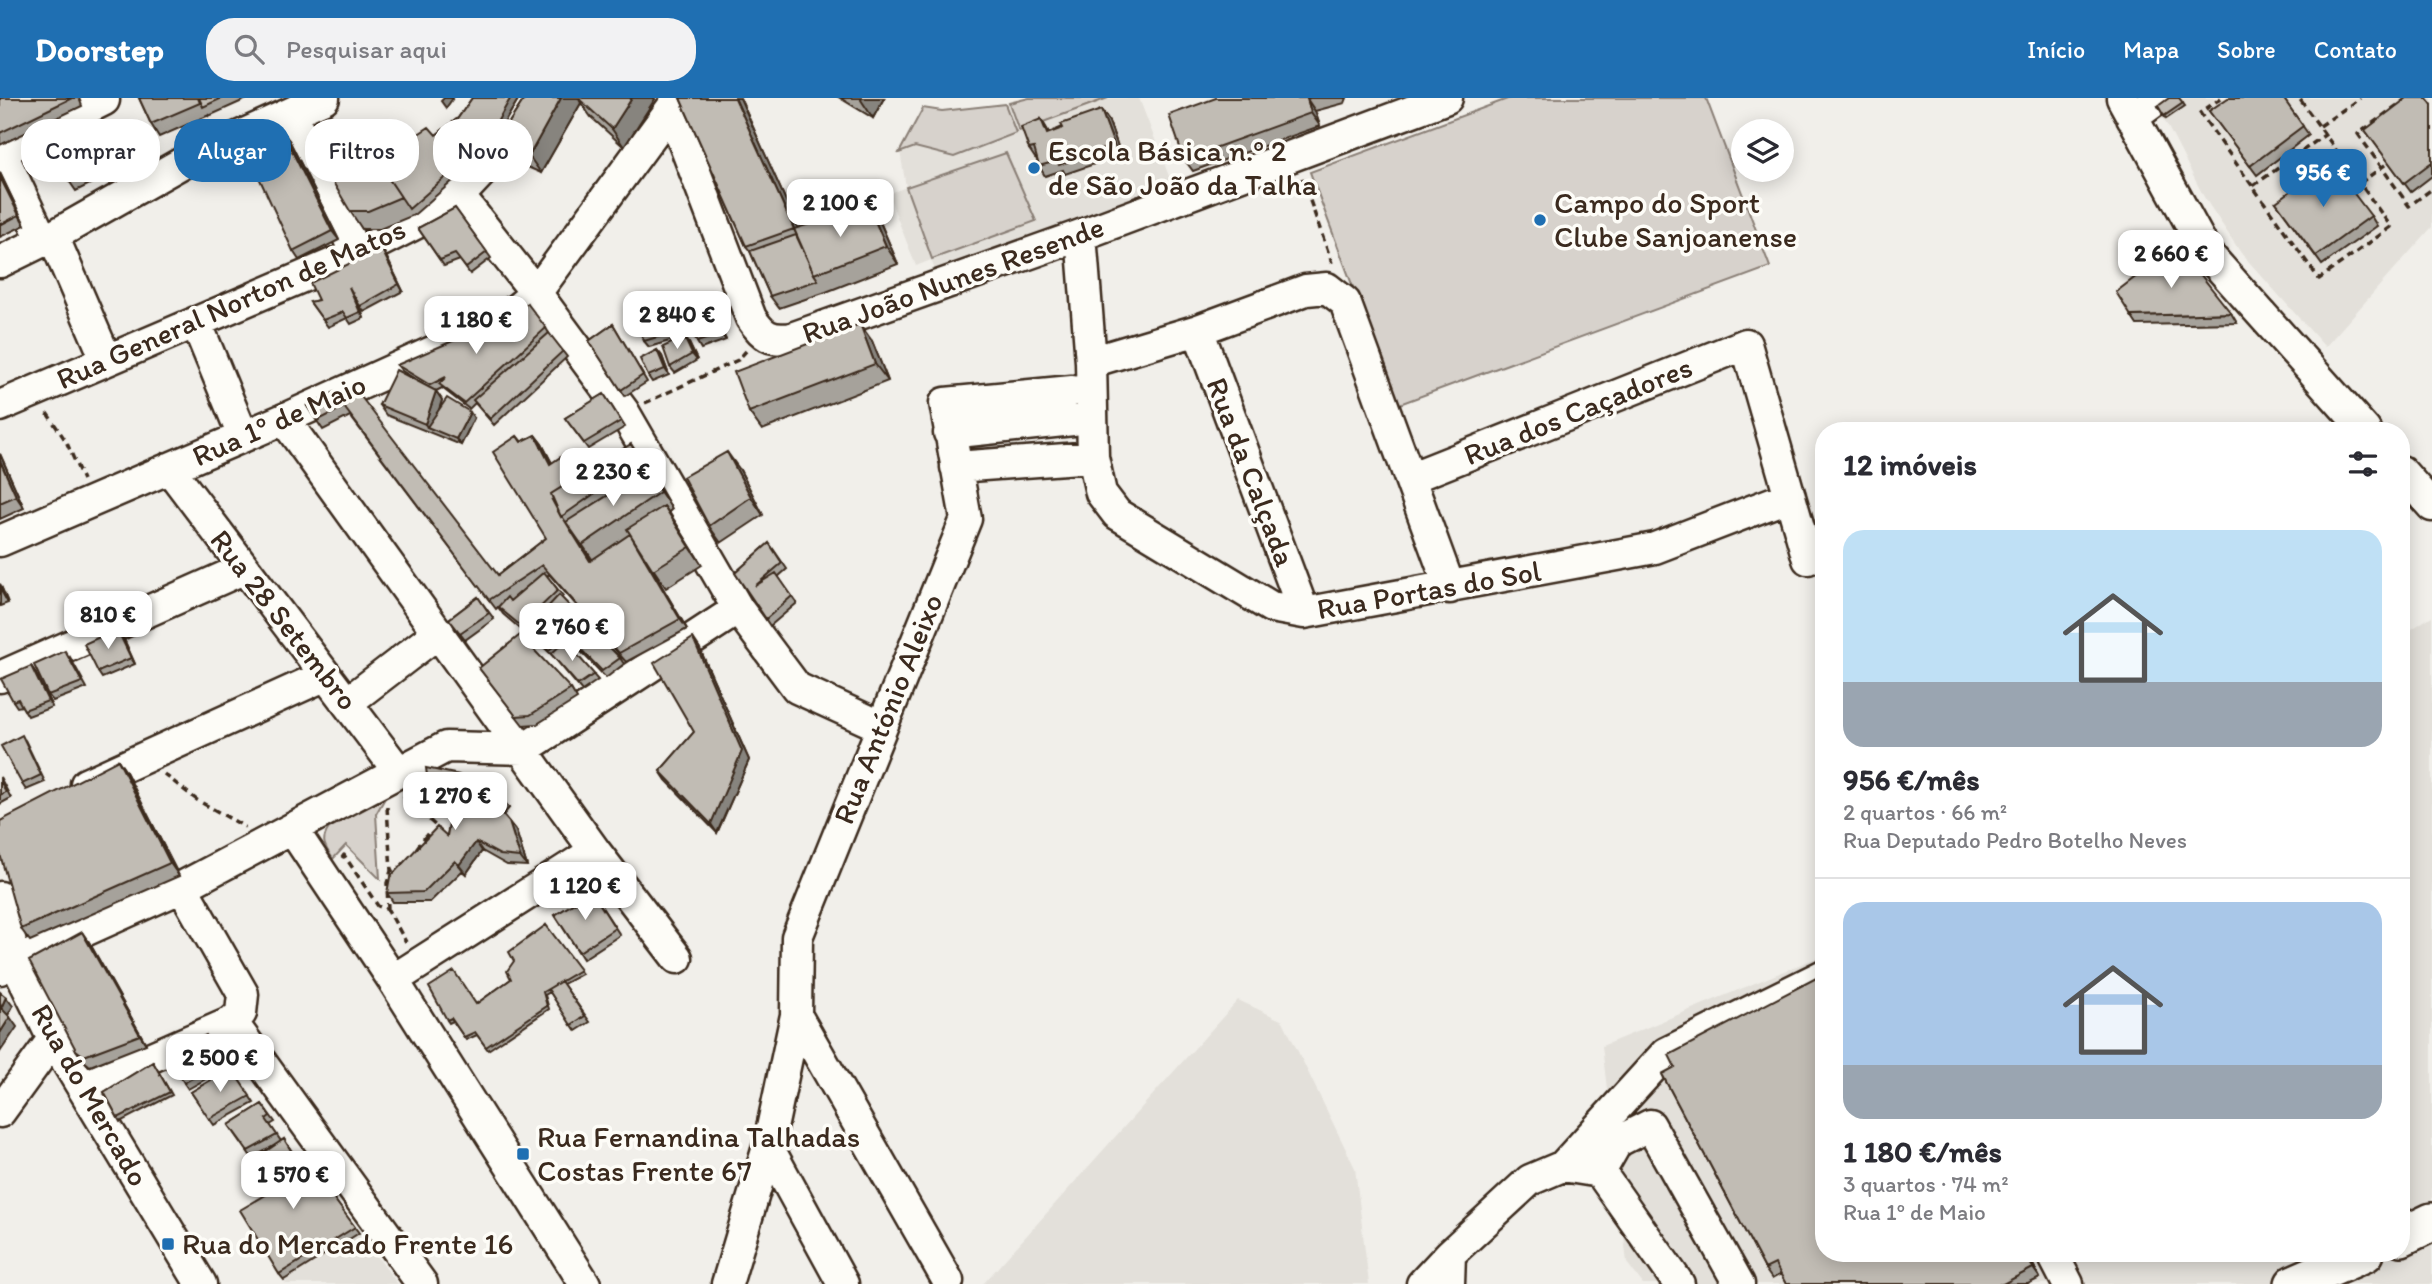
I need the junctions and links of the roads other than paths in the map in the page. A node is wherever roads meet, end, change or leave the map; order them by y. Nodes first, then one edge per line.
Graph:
1 (324, 98) edge
2 (536, 98) edge
3 (1447, 98) edge
4 (2159, 98) edge
5 (104, 100) dead end
6 (1412, 104) edge
7 (675, 105) edge
8 (2127, 108) edge
9 (291, 113) junction
10 (0, 152) edge
11 (459, 196) junction
12 (1081, 235) junction
13 (48, 238) junction
14 (356, 254) junction
15 (0, 262) edge
16 (536, 293) junction
17 (195, 322) junction
18 (1198, 330) junction
19 (106, 359) junction
20 (1091, 362) junction
21 (1072, 391) dead end
22 (0, 406) edge
23 (284, 419) junction
24 (1073, 420) dead end
25 (2358, 422) edge
26 (949, 433) junction
27 (243, 436) junction
28 (1093, 457) junction
29 (956, 467) junction
30 (169, 468) junction
31 (1410, 478) junction
32 (2410, 481) edge
33 (1790, 496) junction
34 (2432, 506) edge
35 (0, 541) edge
36 (1808, 559) dead end
37 (243, 569) junction
38 (1450, 588) junction
39 (738, 609) junction
40 (1304, 613) junction
41 (546, 620) edge
42 (439, 632) junction
43 (326, 675) junction
44 (0, 677) edge
45 (612, 691) junction
46 (348, 702) junction
47 (880, 726) junction
48 (524, 748) junction
49 (394, 786) junction
50 (63, 795) edge
51 (293, 830) junction
52 (595, 851) junction
53 (182, 887) junction
54 (0, 897) edge
55 (677, 958) dead end
56 (8, 966) edge
57 (1815, 979) edge
58 (393, 980) junction
59 (796, 1015) junction
60 (232, 1021) junction
61 (53, 1039) junction
62 (83, 1087) junction
63 (0, 1112) edge
64 (768, 1147) junction
65 (1563, 1166) junction
66 (1600, 1172) junction
67 (2432, 1222) edge
68 (2410, 1233) edge
69 (1451, 1255) junction
70 (2057, 1262) edge
71 (2344, 1262) edge
72 (948, 1281) dead end
73 (201, 1284) edge
74 (422, 1284) edge
75 (584, 1284) edge
76 (727, 1284) edge
77 (843, 1284) edge
78 (1422, 1284) edge
79 (1449, 1284) edge
80 (1679, 1284) edge
81 (1739, 1284) edge
82 (2068, 1284) edge
83 (2294, 1284) edge

1 - 9 street
2 - 11 street, Rua General Norton de Matos
3 - 6 street, Rua João Nunes Resende
4 - 8 street
5 - 10 street
6 - 12 street, Rua João Nunes Resende
7 - 12 street, Rua João Nunes Resende
7 - 16 street, Rua 1º de Maio
8 - 25 street
9 - 13 street
9 - 14 street
10 - 13 street
11 - 14 street, Rua General Norton de Matos
11 - 16 street
12 - 20 street, Rua Portas do Sol
13 - 15 street
13 - 19 street
14 - 17 street, Rua General Norton de Matos
16 - 23 street, Rua 1º de Maio
16 - 39 street
17 - 19 street, Rua General Norton de Matos
17 - 27 street
18 - 20 street
18 - 31 street
18 - 40 street, Rua da Calçada
19 - 22 street, Rua General Norton de Matos
20 - 28 street, Rua Portas do Sol
21 - 26 street, Rua António Aleixo
23 - 27 street, Rua 1º de Maio
23 - 42 street
24 - 26 street
26 - 29 street, Rua António Aleixo
27 - 30 street, Rua 1º de Maio
28 - 29 street
28 - 40 street, Rua Portas do Sol
29 - 47 street, Rua António Aleixo
30 - 35 street, Rua 1º de Maio
30 - 37 street, Rua 28 Setembro
31 - 33 street, Rua dos Caçadores
31 - 38 street
32 - 34 street
33 - 36 street
33 - 38 street, Rua Portas do Sol
37 - 43 street, Rua 28 Setembro
37 - 44 street
38 - 40 street, Rua Portas do Sol
39 - 45 street
39 - 47 street
41 - 45 street
42 - 46 street
42 - 48 street
43 - 46 street, Rua 28 Setembro
43 - 50 street
45 - 48 street
46 - 49 street, Rua 28 Setembro
47 - 59 street, Rua António Aleixo
48 - 49 street
48 - 52 street
49 - 51 street
51 - 53 street
51 - 58 street
52 - 55 street
52 - 58 street
53 - 56 street
53 - 60 street
54 - 56 street, Rua do Mercado
56 - 61 street, Rua do Mercado
57 - 65 street
58 - 75 street
59 - 64 street, Rua António Aleixo
59 - 72 street
60 - 62 street
60 - 74 street
61 - 62 street, Rua do Mercado
61 - 63 street
62 - 73 street, Rua do Mercado
64 - 76 street, Rua António Aleixo
64 - 77 street
65 - 66 street
65 - 69 street
66 - 80 street
66 - 81 street
67 - 68 main road
69 - 78 street
69 - 79 street
70 - 82 street
71 - 83 main road

